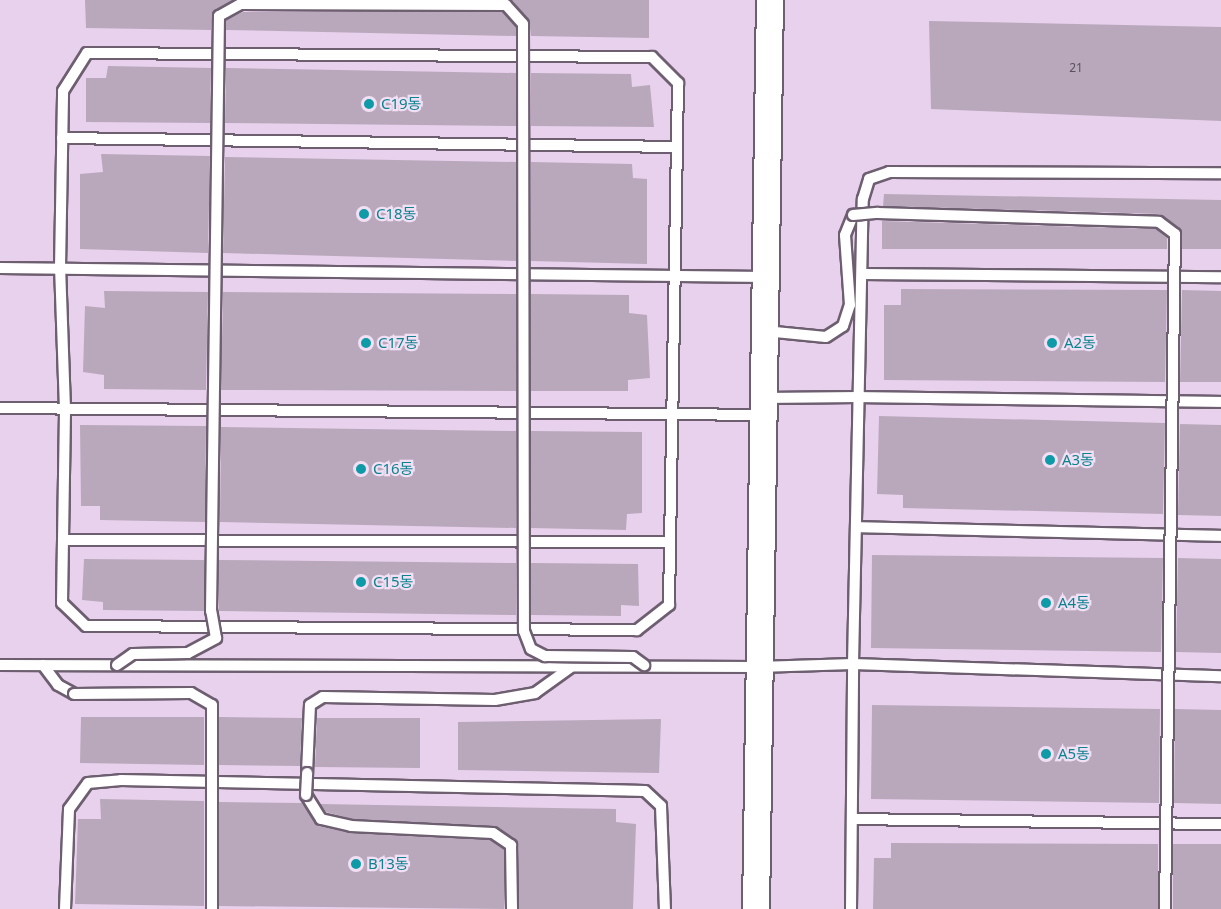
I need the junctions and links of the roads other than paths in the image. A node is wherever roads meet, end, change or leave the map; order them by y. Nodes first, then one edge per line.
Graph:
1 (770, 0) edge
2 (62, 138) junction
3 (677, 147) junction
4 (1221, 173) edge
5 (0, 268) edge
6 (60, 268) junction
7 (862, 274) junction
8 (675, 276) junction
9 (1221, 276) edge
10 (766, 277) junction
11 (765, 331) junction
12 (859, 397) junction
13 (1221, 402) edge
14 (764, 407) junction
15 (0, 408) edge
16 (65, 409) junction
17 (671, 413) junction
18 (856, 527) junction
19 (1221, 536) edge
20 (63, 540) junction
21 (669, 542) junction
22 (853, 664) junction
23 (0, 665) edge
24 (43, 665) junction
25 (117, 665) junction
26 (574, 665) junction
27 (644, 665) junction
28 (758, 667) junction
29 (1221, 676) edge
30 (852, 819) junction
31 (1221, 824) edge
32 (65, 909) edge
33 (212, 909) edge
34 (512, 909) edge
35 (665, 909) edge
36 (756, 909) edge
37 (851, 909) edge
38 (1165, 909) edge

1 - 10 street
2 - 3 lane
2 - 3 lane
2 - 6 lane
3 - 8 lane
4 - 7 lane
5 - 6 lane
6 - 8 lane
6 - 16 lane
7 - 9 lane
7 - 12 lane
8 - 10 lane
8 - 17 lane
10 - 11 street
11 - 14 street
11 - 38 lane, bridge
12 - 13 lane
12 - 14 lane
12 - 18 lane
14 - 17 lane
14 - 28 street
15 - 16 lane
16 - 17 lane
16 - 20 lane
17 - 21 lane
18 - 19 lane
18 - 22 lane
20 - 21 lane
20 - 21 lane
22 - 28 lane
22 - 29 lane
22 - 30 lane
23 - 24 lane
24 - 25 lane
24 - 33 lane, bridge
25 - 26 lane
25 - 27 lane, bridge
26 - 27 lane
26 - 34 lane, bridge
27 - 28 lane
28 - 36 street
30 - 31 lane
30 - 37 lane
32 - 35 lane

